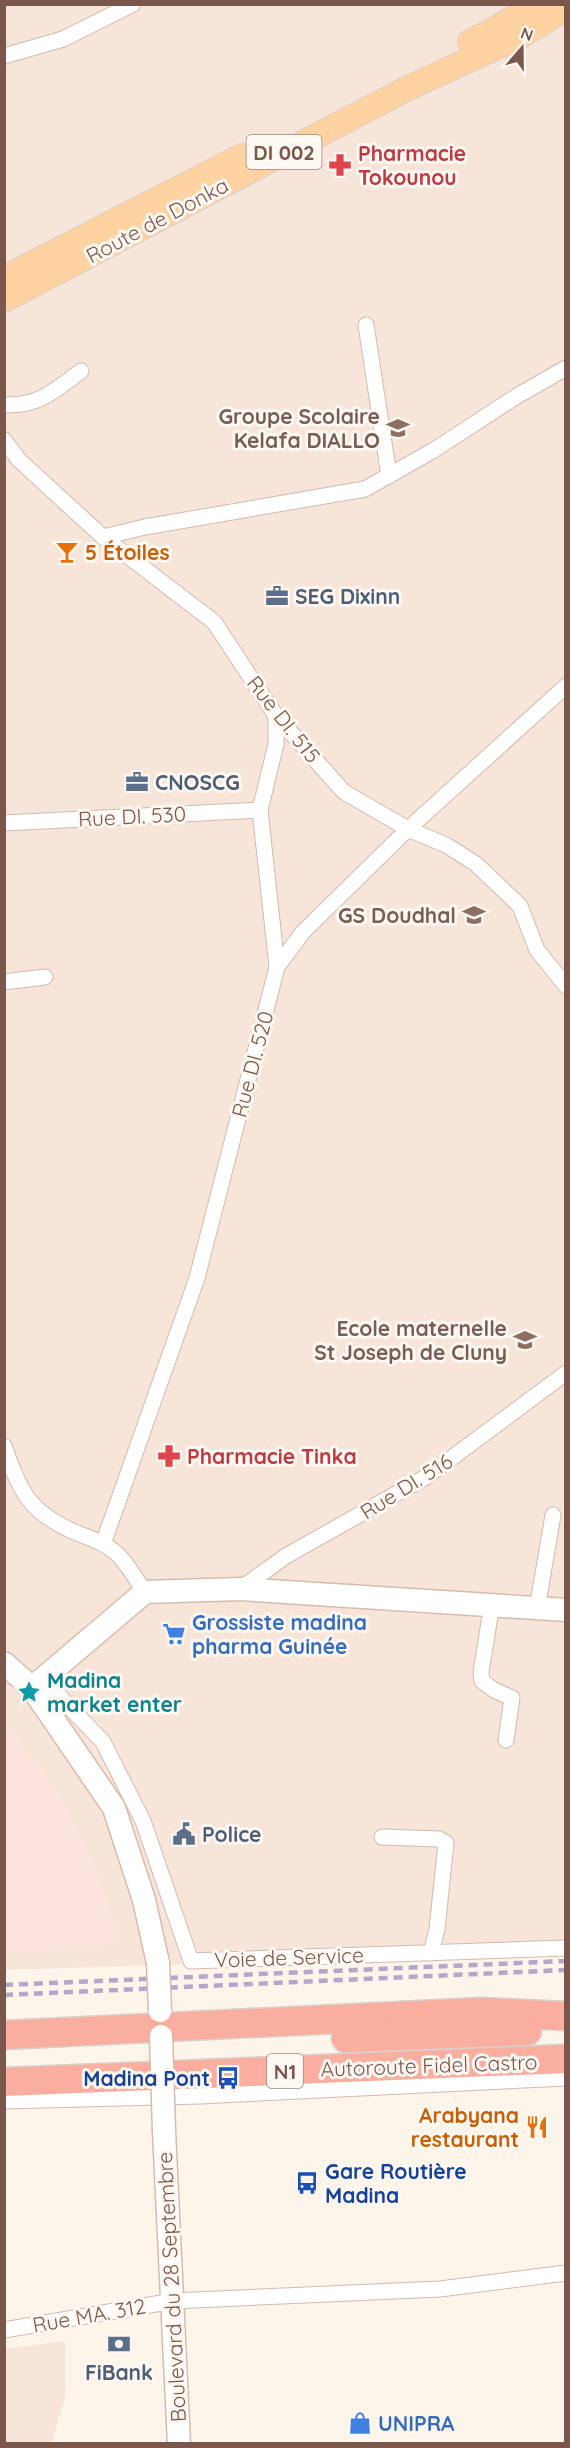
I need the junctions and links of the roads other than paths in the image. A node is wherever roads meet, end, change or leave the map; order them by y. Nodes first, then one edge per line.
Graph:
1 (133, 4) edge
2 (535, 4) edge
3 (566, 8) edge
4 (4, 56) edge
5 (4, 278) edge
6 (4, 300) edge
7 (366, 325) dead end
8 (566, 368) edge
9 (81, 371) dead end
10 (4, 405) edge
11 (4, 440) edge
12 (389, 477) junction
13 (103, 537) junction
14 (566, 686) edge
15 (276, 716) junction
16 (260, 810) junction
17 (4, 823) edge
18 (408, 829) junction
19 (277, 967) junction
20 (45, 977) dead end
21 (4, 982) edge
22 (566, 986) edge
23 (566, 1373) edge
24 (4, 1446) edge
25 (553, 1515) dead end
26 (103, 1544) junction
27 (240, 1588) junction
28 (145, 1592) junction
29 (492, 1604) junction
30 (537, 1609) junction
31 (566, 1610) edge
32 (4, 1663) edge
33 (39, 1682) junction
34 (506, 1740) dead end
35 (382, 1837) dead end
36 (566, 1948) edge
37 (431, 1953) junction
38 (566, 2016) edge
39 (160, 2024) junction
40 (566, 2030) edge
41 (4, 2035) edge
42 (4, 2052) edge
43 (566, 2059) edge
44 (566, 2078) edge
45 (4, 2082) edge
46 (4, 2101) edge
47 (566, 2273) edge
48 (173, 2301) junction
49 (4, 2330) edge
50 (179, 2444) edge

1 - 4 street
2 - 5 main road, Route de Donka / DI 002
3 - 6 main road, Route de Donka / DI 002
7 - 12 street
8 - 12 street
9 - 10 street
11 - 13 street, Rue DI. 515
12 - 13 street
13 - 15 street, Rue DI. 515
14 - 18 street, Rue DI. 520
15 - 16 street
15 - 18 street, Rue DI. 515
16 - 17 street, Rue DI. 530
16 - 19 street
18 - 19 street, Rue DI. 520
18 - 22 street, Rue DI. 515
19 - 26 street, Rue DI. 520
20 - 21 street
23 - 27 street, Rue DI. 516
24 - 26 street
25 - 30 street
26 - 28 street
27 - 28 main road
27 - 29 main road
28 - 33 main road
29 - 30 main road
29 - 34 street
30 - 31 main road
32 - 33 main road
33 - 37 street, Voie de Service
33 - 39 main road, Boulevard du 28 Septembre, bridge
35 - 37 street
36 - 37 street, Voie de Service
38 - 39 highway
39 - 41 highway
39 - 48 main road, Boulevard du 28 Septembre, bridge
40 - 42 highway, Autoroute Fidel Castro / N1
43 - 45 highway, Autoroute Fidel Castro / N1
44 - 46 street
47 - 48 street, Rue MA. 312
48 - 49 street, Rue MA. 312
48 - 50 main road, Boulevard du 28 Septembre

